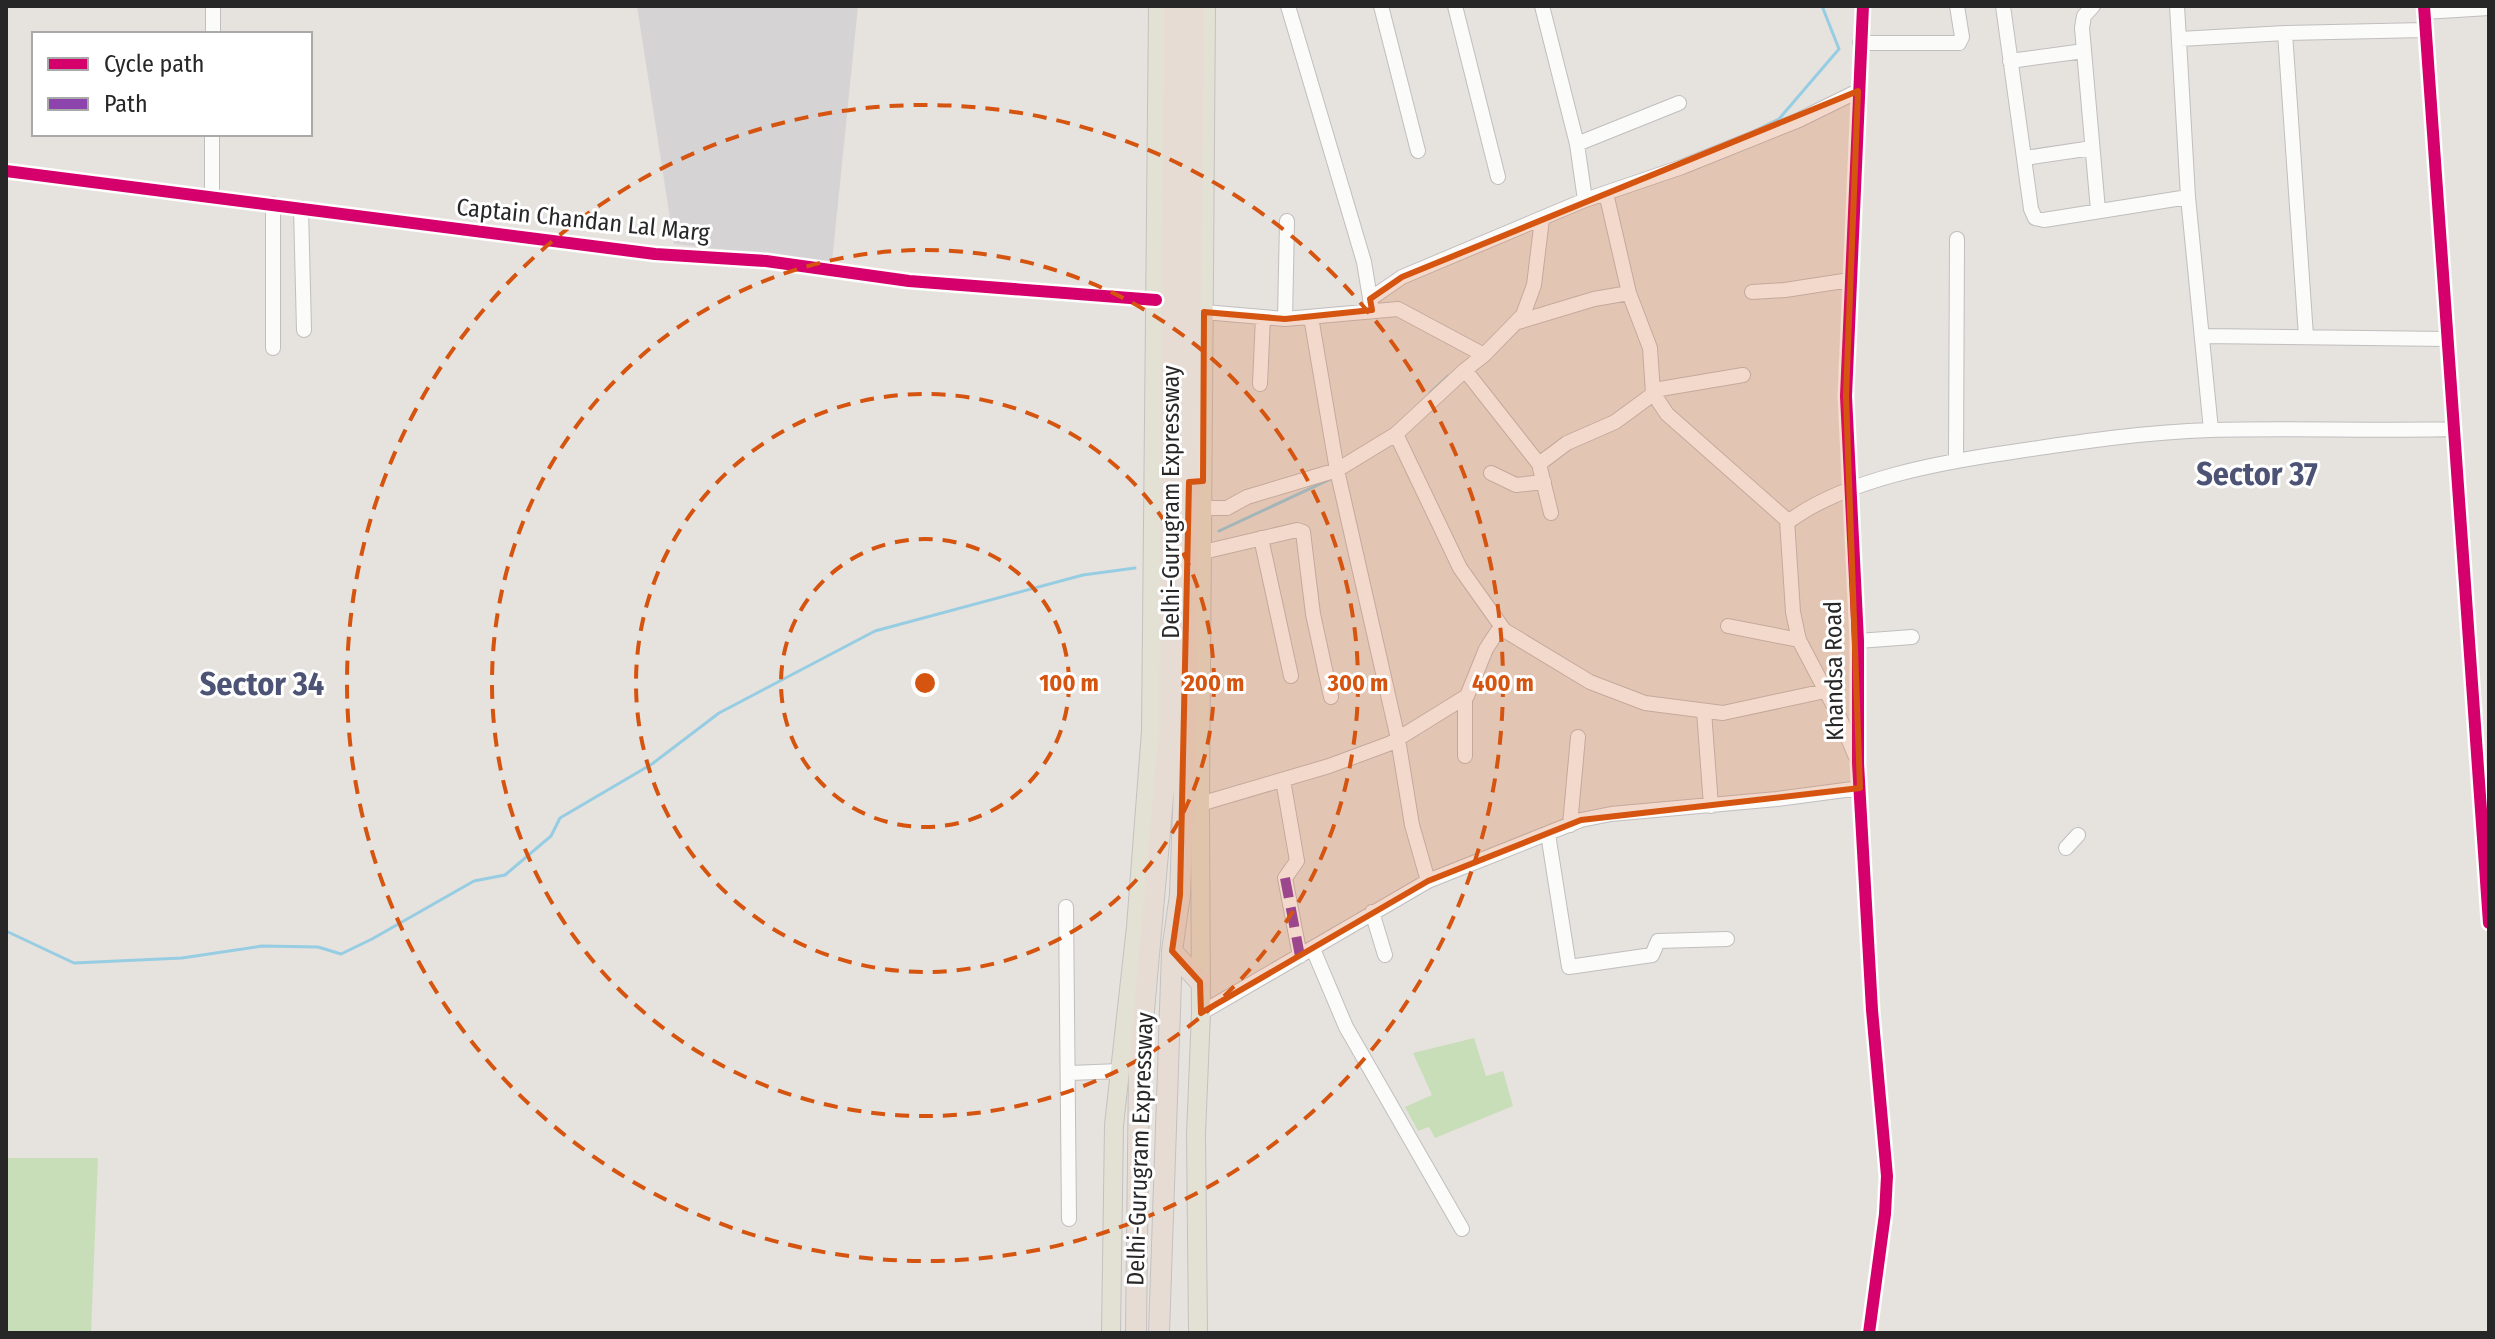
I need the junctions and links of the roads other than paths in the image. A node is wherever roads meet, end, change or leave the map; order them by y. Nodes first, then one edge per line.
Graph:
1 (213, 6) edge
2 (1158, 6) edge
3 (1174, 6) edge
4 (1194, 6) edge
5 (1206, 6) edge
6 (1288, 6) edge
7 (1381, 6) edge
8 (1455, 6) edge
9 (1542, 6) edge
10 (1863, 6) edge
11 (1957, 6) edge
12 (2003, 6) edge
13 (2093, 6) edge
14 (2177, 6) edge
15 (2489, 8) edge
16 (2424, 9) edge
17 (2425, 30) junction
18 (213, 32) edge
19 (2285, 33) junction
20 (2180, 39) junction
21 (1860, 43) junction
22 (2084, 51) junction
23 (2010, 61) junction
24 (1858, 91) junction
25 (1679, 103) dead end
26 (212, 136) edge
27 (1577, 144) junction
28 (2092, 148) junction
29 (1418, 151) dead end
30 (2025, 158) junction
31 (6, 171) edge
32 (1498, 177) dead end
33 (1606, 193) junction
34 (212, 197) junction
35 (2188, 197) junction
36 (1585, 200) junction
37 (273, 204) junction
38 (301, 208) junction
39 (2098, 210) junction
40 (1542, 219) junction
41 (1287, 221) dead end
42 (1957, 239) dead end
43 (1850, 280) junction
44 (1752, 292) dead end
45 (1629, 293) junction
46 (1156, 300) junction
47 (1371, 304) junction
48 (1204, 312) junction
49 (1263, 317) junction
50 (1311, 317) junction
51 (1285, 319) junction
52 (1518, 322) junction
53 (304, 330) dead end
54 (2202, 336) junction
55 (2306, 336) junction
56 (2447, 339) junction
57 (273, 348) dead end
58 (1484, 355) junction
59 (1465, 370) junction
60 (1743, 375) dead end
61 (1260, 384) dead end
62 (1653, 393) junction
63 (2454, 429) junction
64 (2211, 430) junction
65 (1396, 434) junction
66 (1956, 460) junction
67 (1539, 464) junction
68 (1337, 470) junction
69 (1491, 473) dead end
70 (1196, 481) junction
71 (1544, 482) junction
72 (1849, 491) junction
73 (1203, 508) junction
74 (1551, 513) dead end
75 (1788, 522) junction
76 (1261, 538) junction
77 (1203, 552) junction
78 (1501, 626) junction
79 (1728, 626) dead end
80 (1912, 637) dead end
81 (1799, 640) junction
82 (1858, 641) junction
83 (1291, 676) dead end
84 (1825, 691) junction
85 (1331, 697) dead end
86 (1465, 698) junction
87 (1704, 711) junction
88 (1578, 737) dead end
89 (1398, 739) junction
90 (1465, 756) dead end
91 (1858, 763) junction
92 (1283, 780) junction
93 (1860, 788) junction
94 (1200, 804) junction
95 (1711, 806) junction
96 (1145, 825) junction
97 (1570, 825) junction
98 (1548, 834) junction
99 (2078, 835) dead end
100 (2066, 848) dead end
101 (1159, 849) junction
102 (1428, 881) junction
103 (1155, 890) junction
104 (1066, 907) dead end
105 (1372, 912) junction
106 (2489, 923) edge
107 (1136, 927) junction
108 (1727, 939) dead end
109 (1172, 951) junction
110 (1306, 952) junction
111 (1385, 955) dead end
112 (1200, 982) junction
113 (1201, 1013) junction
114 (1120, 1071) junction
115 (1070, 1073) junction
116 (1069, 1219) dead end
117 (1462, 1229) dead end
118 (1111, 1333) edge
119 (1136, 1333) edge
120 (1159, 1333) edge
121 (1198, 1333) edge
122 (1869, 1333) edge

1 - 18 street
2 - 46 main road
3 - 101 highway, Delhi-Gurugram Expressway
4 - 70 highway, Delhi-Gurugram Expressway
5 - 48 main road
6 - 47 street
7 - 29 street
8 - 32 street
9 - 27 street
10 - 21 street, Khandsa Road
11 - 21 street
12 - 23 street
13 - 22 street
14 - 20 street
15 - 16 street
16 - 17 street
17 - 19 street
17 - 56 street
19 - 20 street
19 - 55 street
20 - 35 street
21 - 24 street, Khandsa Road
22 - 23 street
22 - 28 street
23 - 30 street
24 - 33 street
24 - 43 street, Khandsa Road
25 - 27 street
26 - 34 street
27 - 36 street
28 - 30 street
28 - 39 street
30 - 39 street
31 - 34 street, Captain Chandan Lal Marg
33 - 36 street
33 - 45 street
34 - 37 street, Captain Chandan Lal Marg
35 - 39 street
35 - 54 street
36 - 40 street
37 - 38 street, Captain Chandan Lal Marg
37 - 57 street
38 - 46 street, Captain Chandan Lal Marg
38 - 53 street
40 - 47 street
40 - 52 street
41 - 51 street
42 - 66 street
43 - 44 street
43 - 72 street, Khandsa Road
45 - 52 street
45 - 62 street
46 - 96 main road
47 - 50 street
47 - 58 street
48 - 49 street
48 - 70 main road
49 - 51 street
49 - 61 street
50 - 51 street
50 - 68 street
52 - 58 street
54 - 55 street
54 - 64 street
55 - 56 street
56 - 63 street
58 - 59 street
59 - 65 street
59 - 67 street
60 - 62 street
62 - 67 street
62 - 75 street
63 - 64 street
63 - 106 street
64 - 66 street
65 - 68 street
65 - 78 street
66 - 72 street
67 - 71 street
68 - 73 street
68 - 89 street
69 - 71 street
70 - 73 main road
70 - 109 highway, Delhi-Gurugram Expressway
71 - 74 street
72 - 75 street
72 - 82 street, Khandsa Road
73 - 77 main road
75 - 81 street
76 - 77 street
76 - 83 street
76 - 85 street
77 - 94 main road
78 - 86 street
78 - 87 street
79 - 81 street
80 - 82 street
81 - 84 street
82 - 91 street, Khandsa Road
84 - 87 street
84 - 91 street
86 - 89 street
86 - 90 street
87 - 95 street
88 - 97 street
89 - 92 street
89 - 102 street
91 - 93 street, Khandsa Road
92 - 94 street
92 - 110 street
93 - 95 street
93 - 122 street, Khandsa Road
94 - 112 main road
95 - 97 street
96 - 101 highway
96 - 107 main road
97 - 98 street
98 - 102 street
98 - 108 street
99 - 100 street
101 - 103 highway, Delhi-Gurugram Expressway
102 - 105 street
103 - 107 highway
103 - 119 highway, Delhi-Gurugram Expressway
104 - 115 street
105 - 110 street
105 - 111 street
107 - 114 main road
109 - 112 highway
109 - 120 highway, Delhi-Gurugram Expressway
110 - 113 street
110 - 117 street
112 - 113 main road
113 - 121 main road
114 - 115 street
114 - 118 main road
115 - 116 street

